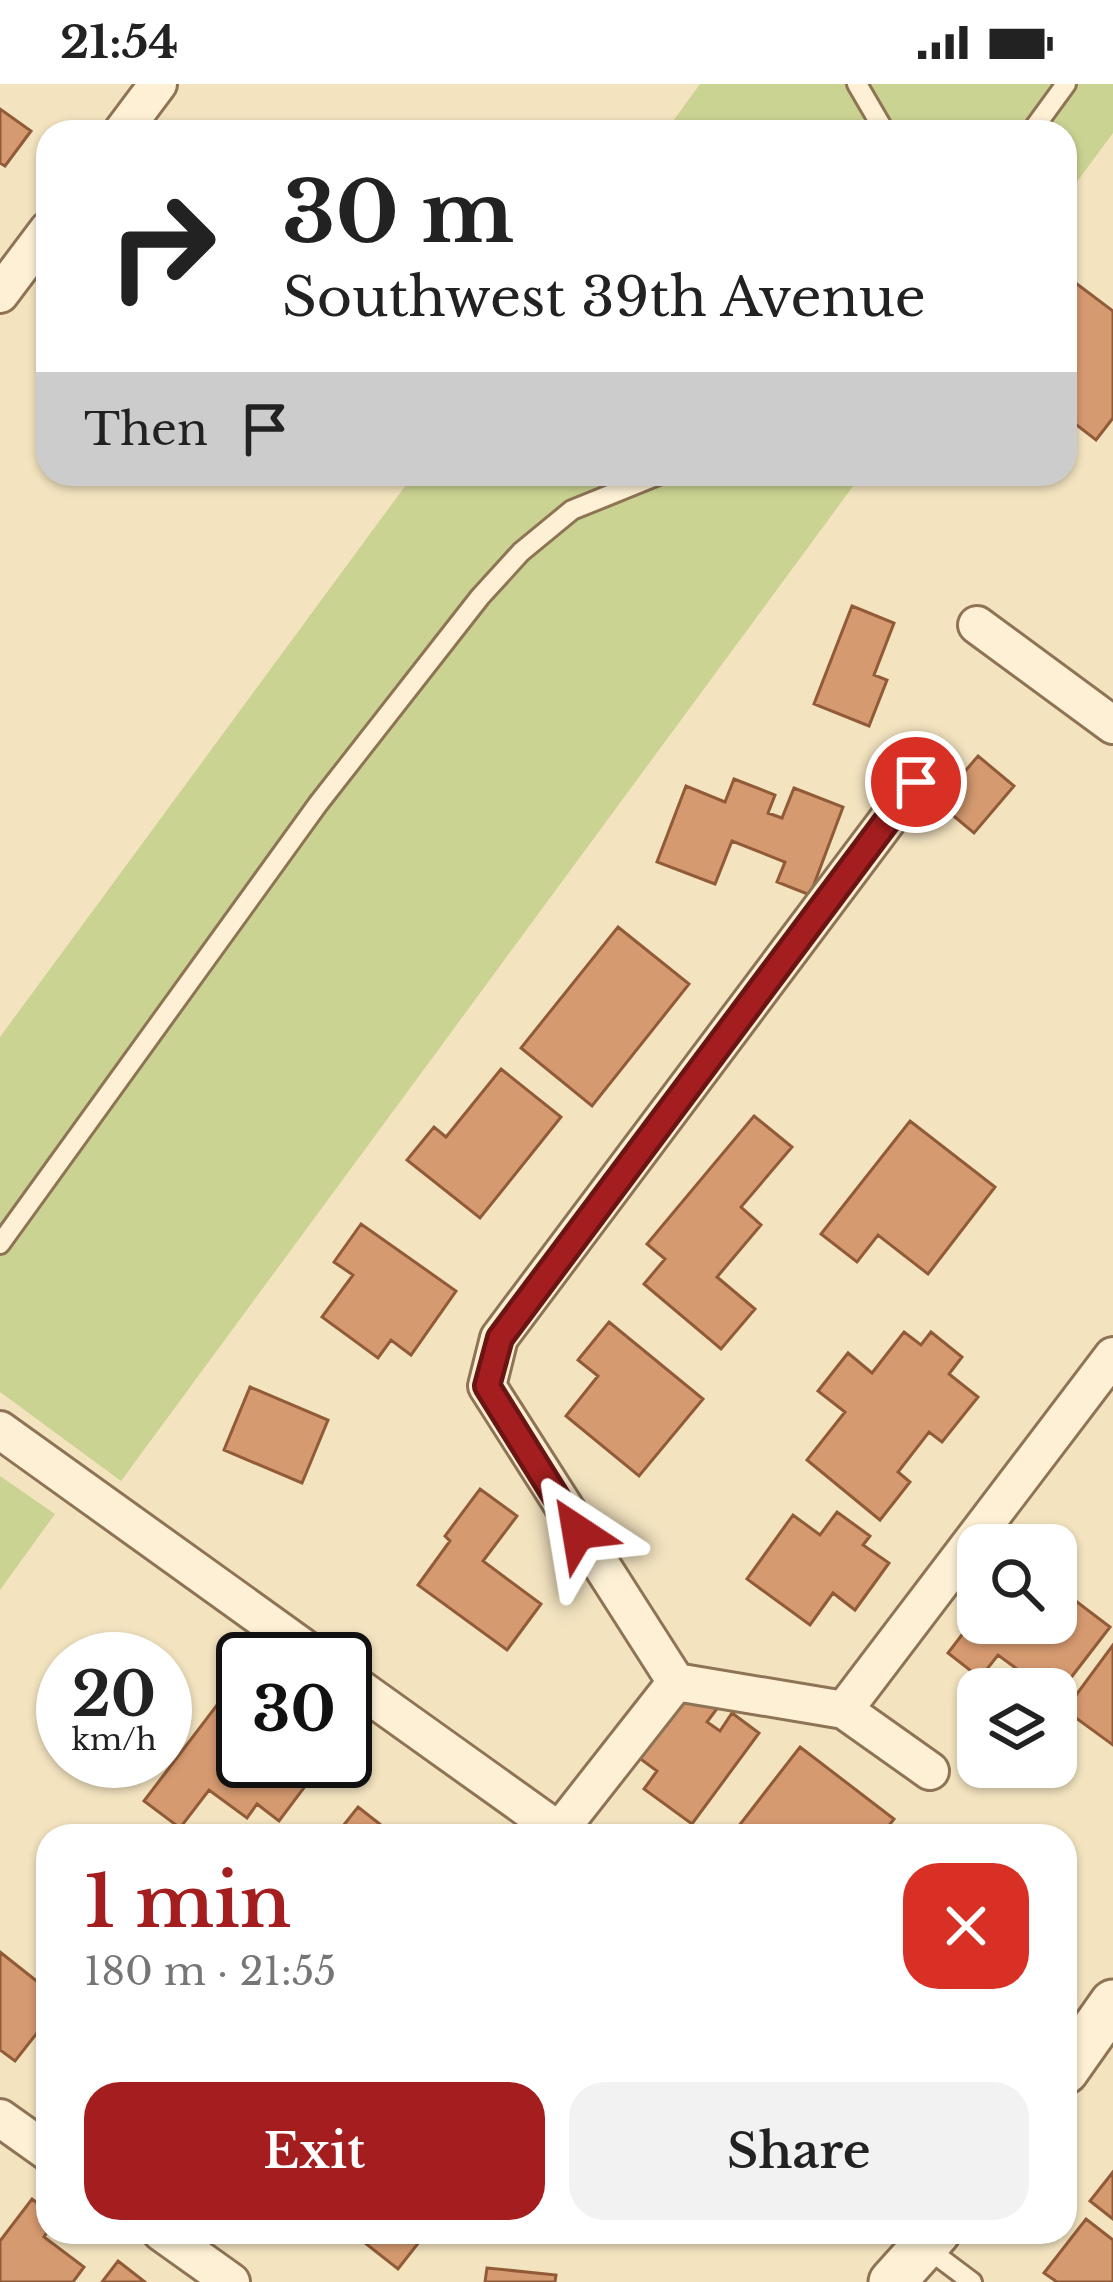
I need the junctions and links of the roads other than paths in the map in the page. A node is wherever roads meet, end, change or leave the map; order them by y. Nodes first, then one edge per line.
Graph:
1 (158, 84) edge
2 (857, 84) edge
3 (1066, 84) edge
4 (131, 120) edge
5 (878, 120) edge
6 (1040, 120) edge
7 (36, 246) edge
8 (0, 294) edge
9 (631, 486) edge
10 (977, 625) dead end
11 (1113, 725) edge
12 (916, 782) dead end
13 (0, 1244) edge
14 (1113, 1356) edge
15 (0, 1430) edge
16 (281, 1632) edge
17 (676, 1682) junction
18 (372, 1697) edge
19 (844, 1710) junction
20 (930, 1771) dead end
21 (548, 1824) edge
22 (570, 1824) edge
23 (1113, 2003) edge
24 (1077, 2054) edge
25 (0, 2118) edge
26 (36, 2144) edge
27 (177, 2244) edge
28 (926, 2244) edge
29 (936, 2244) edge
30 (231, 2282) edge
31 (892, 2282) edge
32 (972, 2282) edge

1 - 4 street
2 - 5 lane
3 - 6 lane
7 - 8 street
9 - 13 lane
10 - 11 street
12 - 17 street
14 - 19 street
15 - 16 street
17 - 19 street
17 - 22 street
18 - 21 street
19 - 20 street
23 - 24 street
25 - 26 street
27 - 30 street
28 - 31 street
29 - 32 lane

